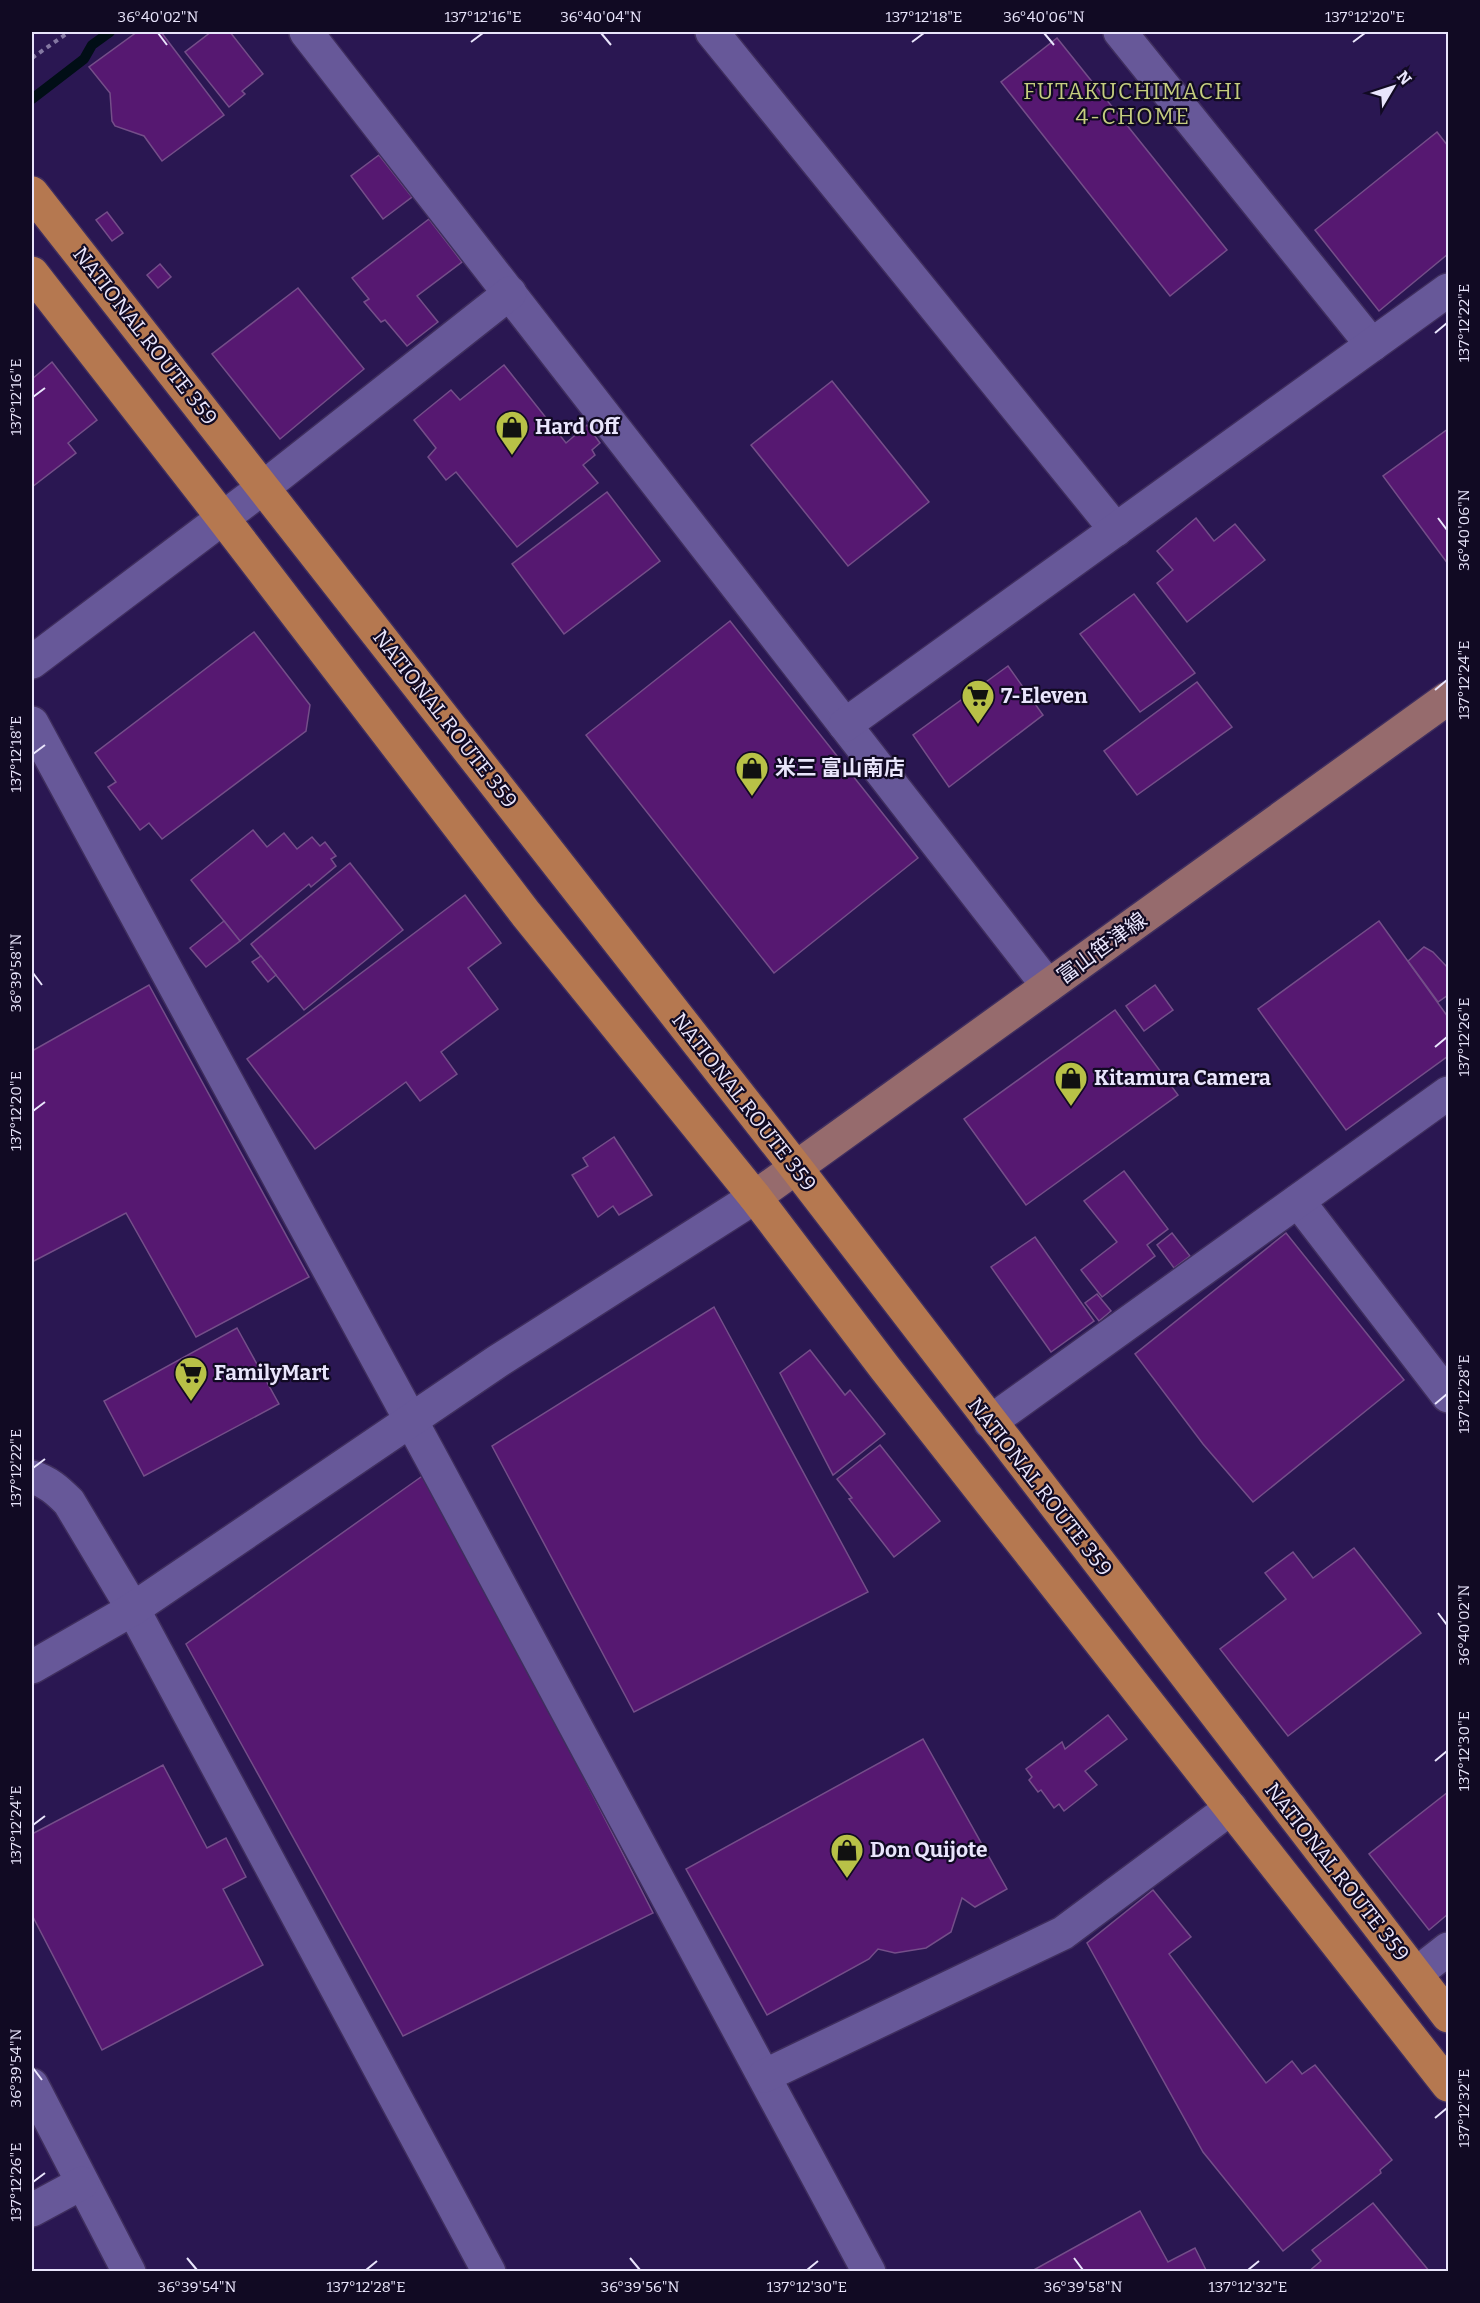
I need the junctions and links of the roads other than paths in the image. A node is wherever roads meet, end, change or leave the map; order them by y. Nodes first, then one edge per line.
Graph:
1 (306, 32) edge
2 (712, 32) edge
3 (1120, 32) edge
4 (32, 193) edge
5 (32, 273) edge
6 (1449, 290) edge
7 (510, 293) junction
8 (1372, 345) junction
9 (264, 487) junction
10 (222, 517) junction
11 (1116, 530) junction
12 (32, 662) edge
13 (1449, 698) edge
14 (32, 723) edge
15 (845, 725) junction
16 (1048, 986) junction
17 (1449, 1093) edge
18 (797, 1169) junction
19 (755, 1197) junction
20 (1298, 1201) junction
21 (1449, 1396) edge
22 (412, 1421) junction
23 (990, 1422) junction
24 (32, 1478) edge
25 (133, 1609) junction
26 (32, 1667) edge
27 (1231, 1808) junction
28 (1449, 1949) edge
29 (1416, 1974) junction
30 (1449, 2016) edge
31 (764, 2076) junction
32 (32, 2085) edge
33 (1449, 2085) edge
34 (82, 2183) junction
35 (32, 2210) edge
36 (129, 2271) edge
37 (489, 2271) edge
38 (869, 2271) edge

1 - 7 street
2 - 11 street
3 - 8 street
4 - 9 highway, NATIONAL ROUTE 359
5 - 10 highway, NATIONAL ROUTE 359
6 - 8 street
7 - 9 street
7 - 15 street
8 - 11 street
9 - 10 street
9 - 18 highway, NATIONAL ROUTE 359
10 - 12 street
10 - 19 highway, NATIONAL ROUTE 359
11 - 15 street
13 - 16 main road, 富山笹津線
14 - 22 street
15 - 16 street
16 - 18 main road, 富山笹津線
17 - 20 street
18 - 19 main road, 富山笹津線
18 - 23 highway, NATIONAL ROUTE 359
19 - 22 street
19 - 27 highway, NATIONAL ROUTE 359
20 - 21 street
20 - 23 street
22 - 25 street
22 - 31 street
23 - 29 highway, NATIONAL ROUTE 359
24 - 25 street
25 - 26 street
25 - 37 street
27 - 31 street
27 - 33 highway, NATIONAL ROUTE 359
28 - 29 street
29 - 30 highway, NATIONAL ROUTE 359
31 - 38 street
32 - 34 street
34 - 35 street
34 - 36 street

